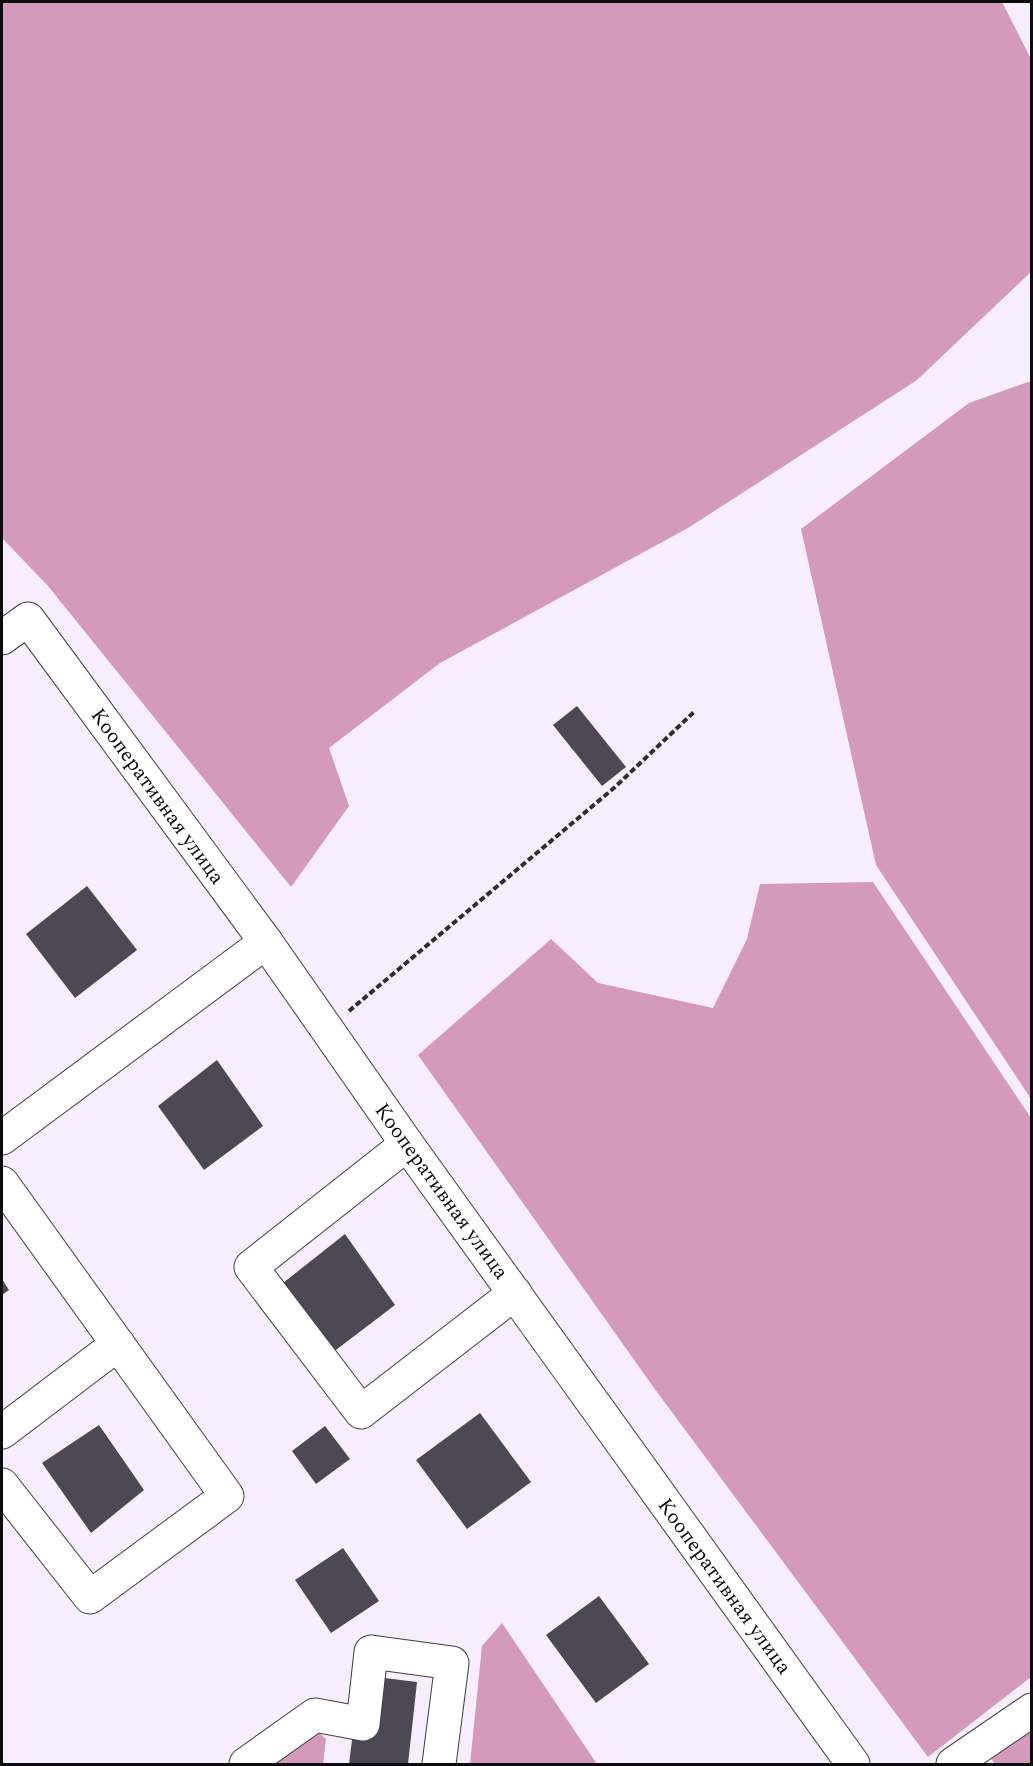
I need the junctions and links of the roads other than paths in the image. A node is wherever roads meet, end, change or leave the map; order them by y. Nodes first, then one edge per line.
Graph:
1 (2, 638) edge
2 (266, 942) junction
3 (2, 1138) edge
4 (407, 1144) junction
5 (2, 1183) edge
6 (515, 1293) junction
7 (118, 1344) junction
8 (2, 1432) edge
9 (2, 1485) edge
10 (1032, 1710) edge
11 (246, 1764) edge
12 (440, 1764) edge
13 (853, 1764) edge
14 (952, 1764) edge

1 - 2 street, Кооперативная улица
2 - 3 street
2 - 4 street, Кооперативная улица
4 - 6 street, Кооперативная улица
4 - 6 street
5 - 7 street
6 - 13 street, Кооперативная улица
7 - 8 street
7 - 9 street
10 - 14 street
11 - 12 street

